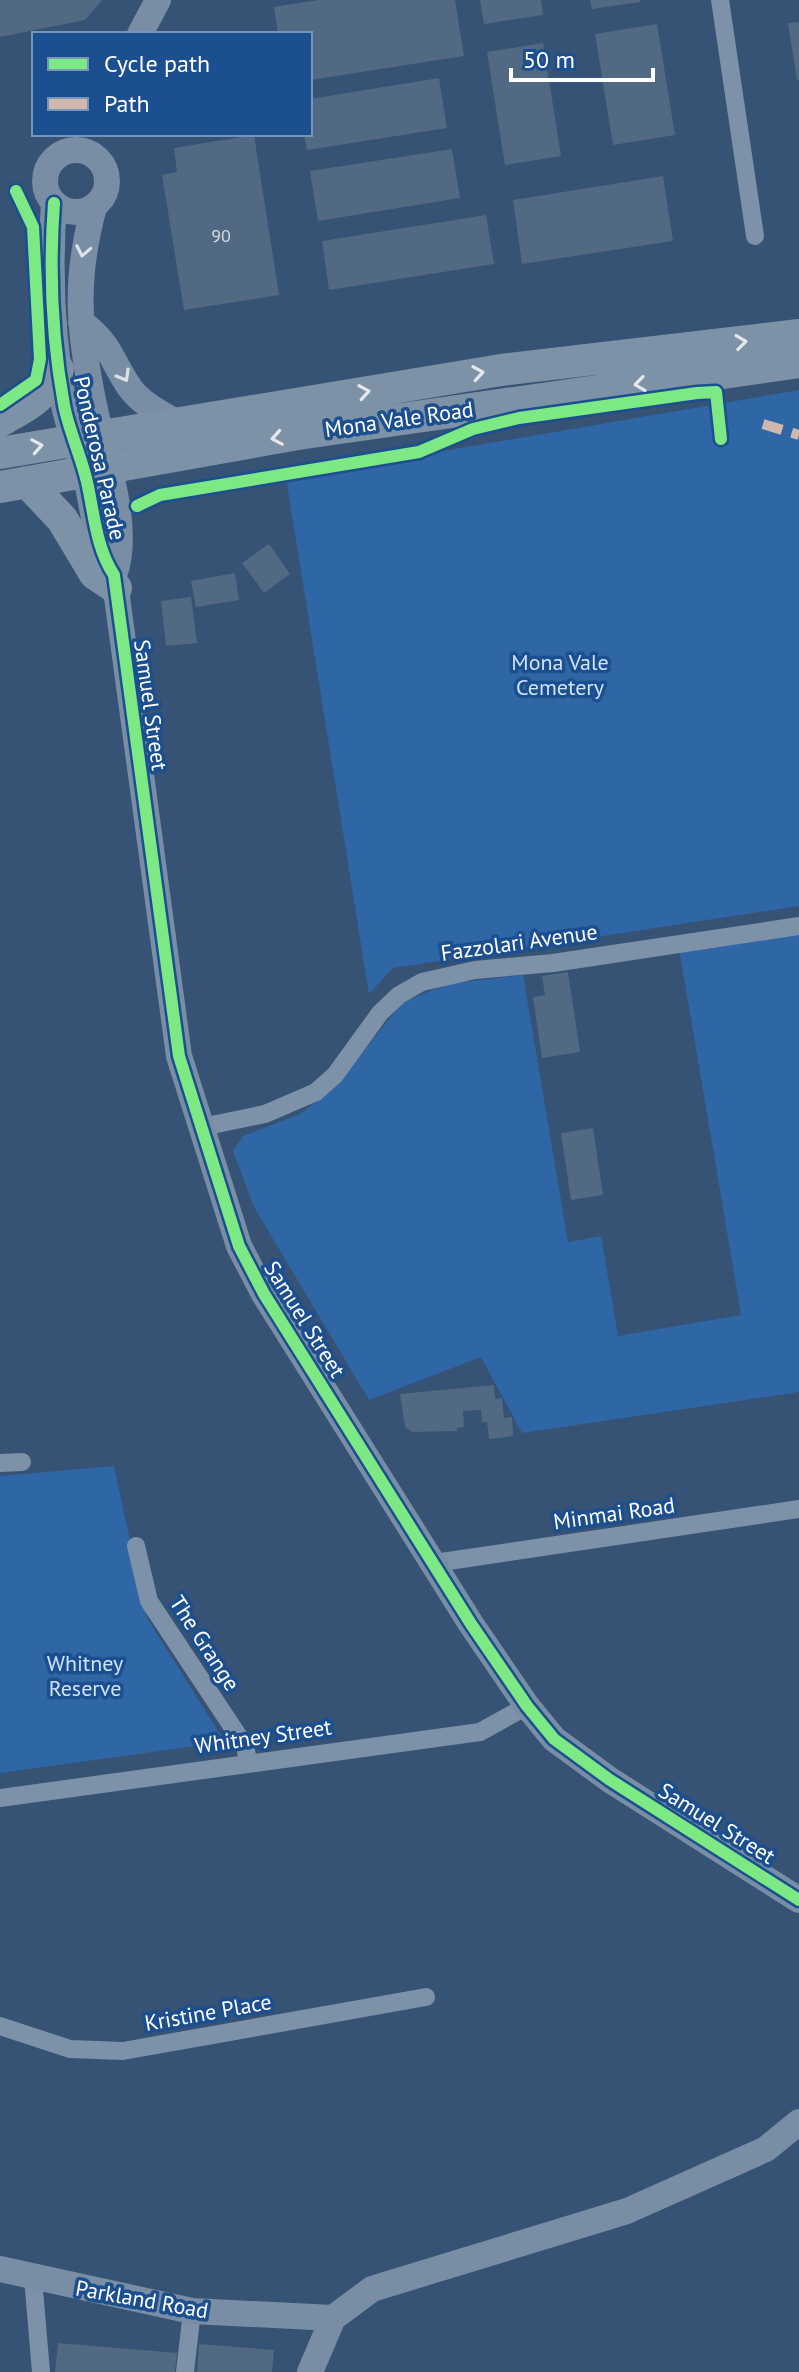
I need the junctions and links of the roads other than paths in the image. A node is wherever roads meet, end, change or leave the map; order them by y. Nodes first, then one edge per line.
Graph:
1 (158, 0) edge
2 (720, 0) edge
3 (141, 32) edge
4 (104, 136) edge
5 (68, 144) edge
6 (100, 162) junction
7 (54, 203) junction
8 (94, 207) junction
9 (755, 236) dead end
10 (81, 322) junction
11 (799, 335) edge
12 (799, 362) edge
13 (58, 369) junction
14 (0, 421) edge
15 (176, 422) junction
16 (87, 438) junction
17 (0, 453) edge
18 (96, 469) junction
19 (14, 485) edge
20 (115, 581) junction
21 (799, 926) edge
22 (202, 1127) junction
23 (22, 1462) dead end
24 (0, 1463) edge
25 (799, 1509) edge
26 (136, 1546) dead end
27 (435, 1563) junction
28 (527, 1706) junction
29 (248, 1761) junction
30 (0, 1798) edge
31 (799, 1900) edge
32 (426, 1997) dead end
33 (0, 2026) edge
34 (799, 2122) edge
35 (0, 2269) edge
36 (33, 2278) junction
37 (192, 2311) junction
38 (333, 2318) junction
39 (41, 2372) edge
40 (185, 2372) edge
41 (310, 2372) edge

1 - 3 street
2 - 9 street
4 - 6 street
5 - 6 street
5 - 7 street
6 - 8 street
7 - 8 street
7 - 13 street, Ponderosa Parade
8 -> 10 street, Ponderosa Parade
10 -> 15 street
10 - 16 street, Ponderosa Parade
15 -> 11 highway, Mona Vale Road
12 -> 18 highway, Mona Vale Road
13 - 14 highway
13 - 16 street, Ponderosa Parade
15 - 16 highway, Mona Vale Road
17 -> 16 highway, Mona Vale Road
16 - 18 street, Ponderosa Parade
18 - 19 highway, Mona Vale Road
18 - 20 street, Ponderosa Parade
19 - 20 highway
20 - 22 street, Samuel Street
21 - 22 street, Fazzolari Avenue
22 - 27 street, Samuel Street
23 - 24 street
25 - 27 street, Minmai Road
26 - 29 street, The Grange
27 - 28 street, Samuel Street
28 - 29 street, Whitney Street
28 - 31 street, Samuel Street
29 - 30 street, Whitney Street
32 - 33 street, Kristine Place
34 - 38 street
35 - 36 street, Parkland Road
36 - 37 street, Parkland Road
36 - 39 street
37 - 38 street, Parkland Road
37 - 40 street
38 - 41 street

